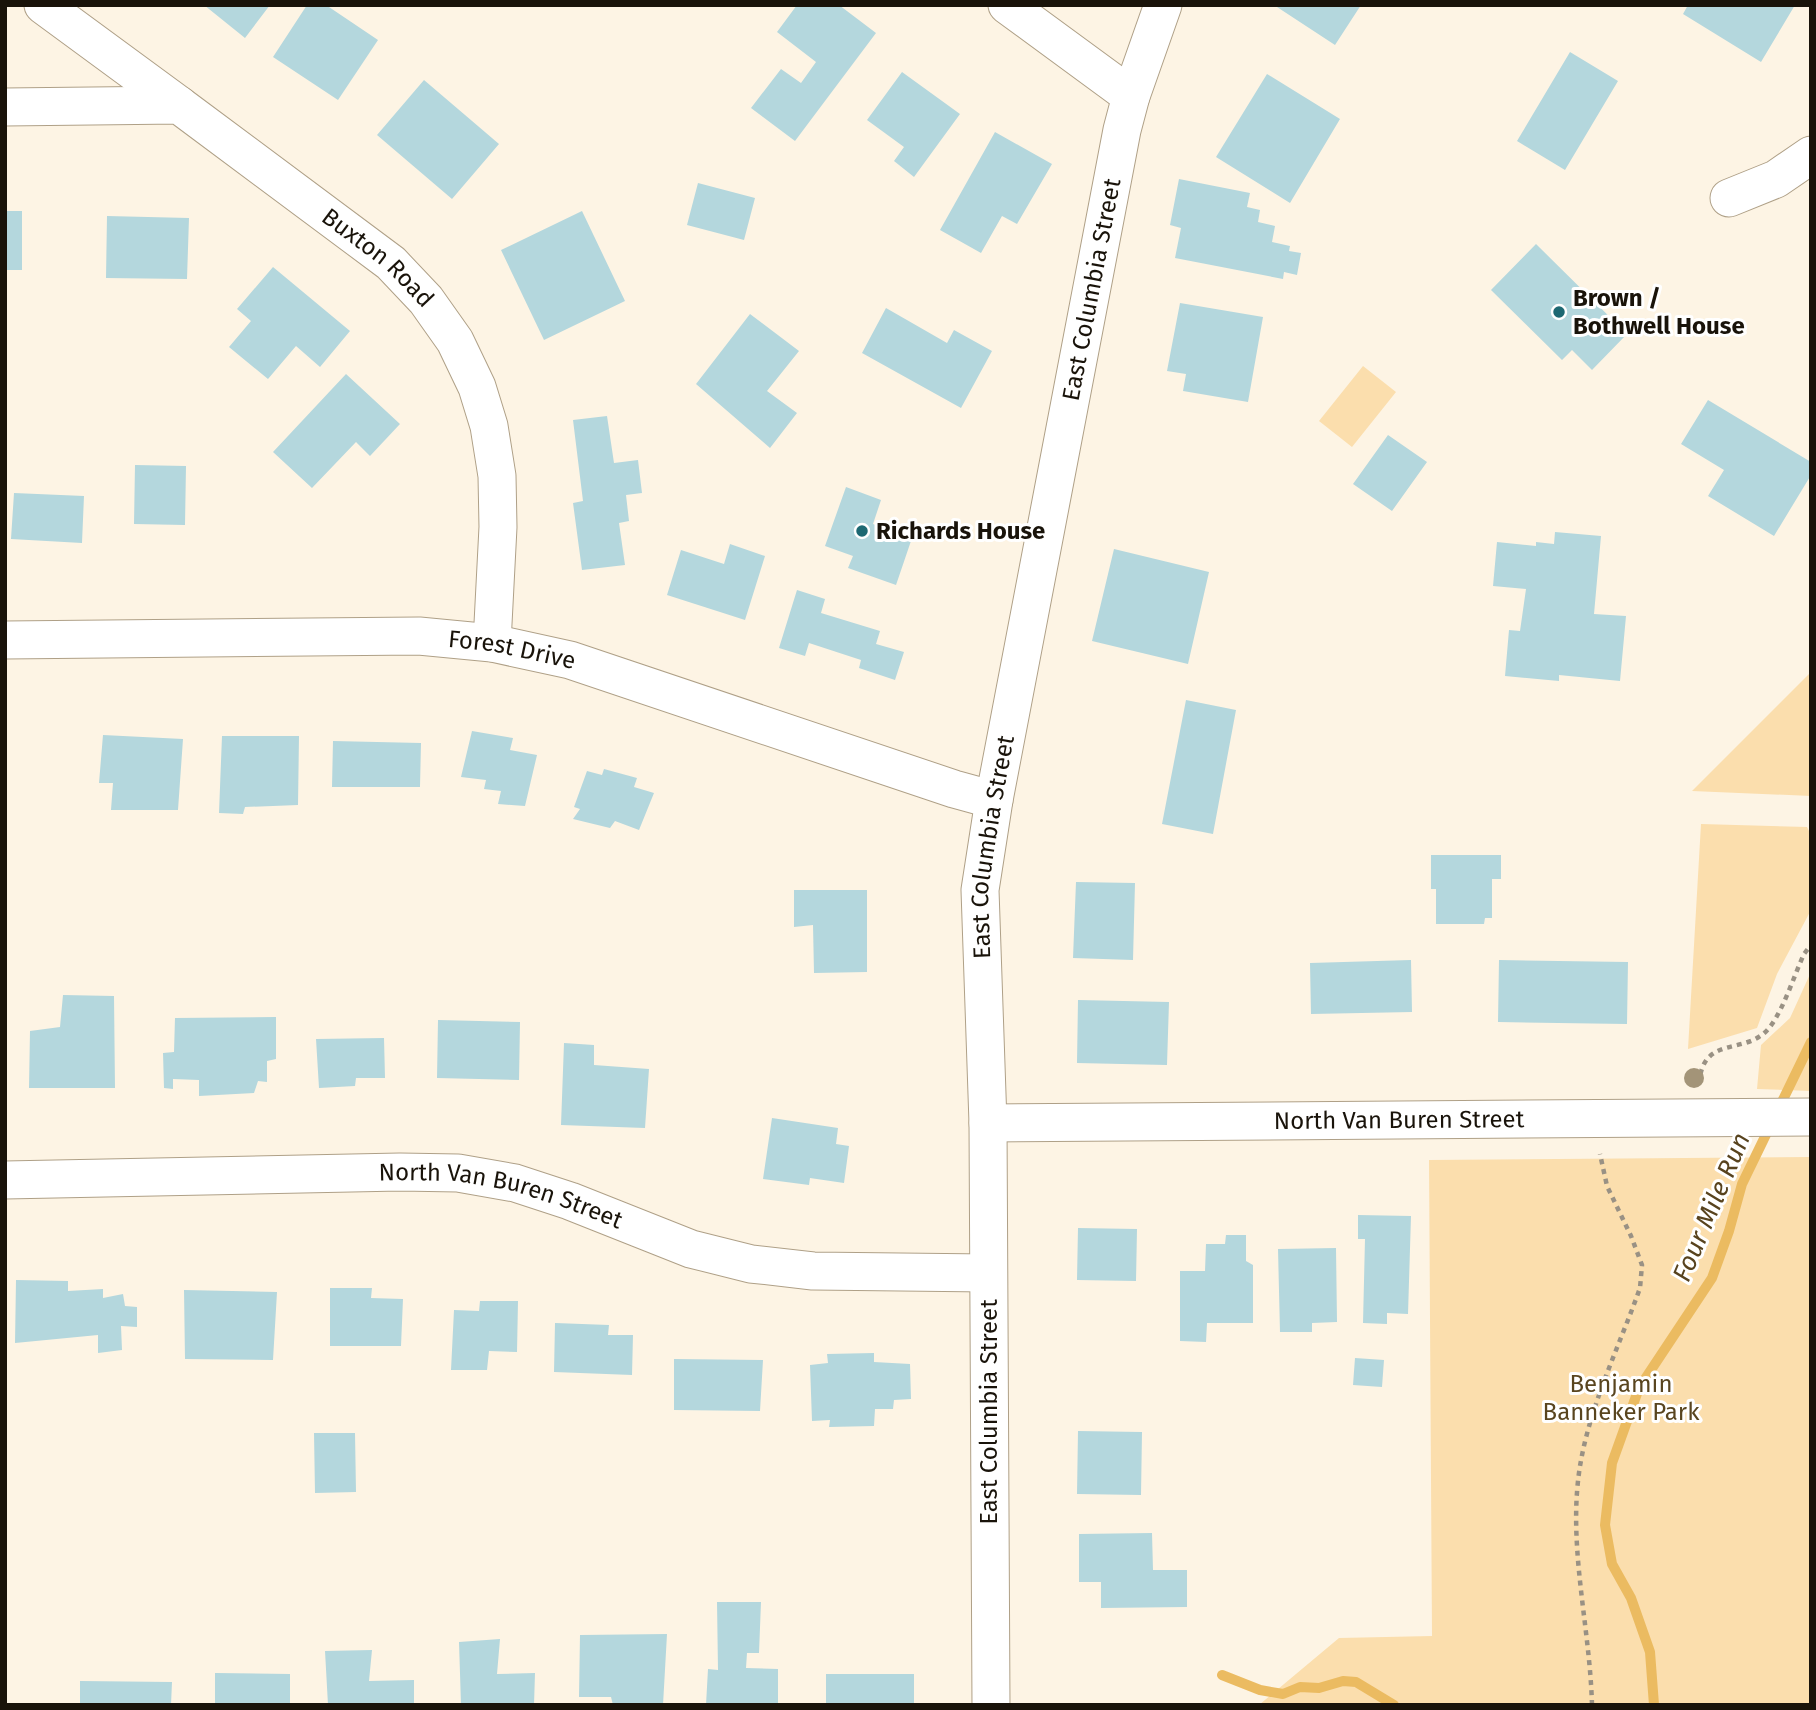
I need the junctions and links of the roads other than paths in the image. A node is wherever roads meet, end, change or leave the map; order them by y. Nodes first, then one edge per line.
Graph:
1 (43, 5) edge
2 (1007, 5) edge
3 (1163, 5) edge
4 (1131, 96) junction
5 (179, 105) junction
6 (5, 107) edge
7 (1811, 155) edge
8 (1729, 198) dead end
9 (5, 640) edge
10 (492, 643) junction
11 (994, 800) junction
12 (1809, 1117) edge
13 (988, 1123) junction
14 (5, 1180) edge
15 (988, 1273) junction
16 (991, 1705) edge

1 - 5 street, Buxton Road
2 - 4 street
3 - 4 street, East Columbia Street
4 - 11 street, East Columbia Street
5 - 6 street
5 - 10 street, Buxton Road
7 - 8 street
9 - 10 street, Forest Drive
10 - 11 street, Forest Drive
11 - 13 street, East Columbia Street
12 - 13 street, North Van Buren Street
13 - 15 street, East Columbia Street
14 - 15 street, North Van Buren Street
15 - 16 street, East Columbia Street

